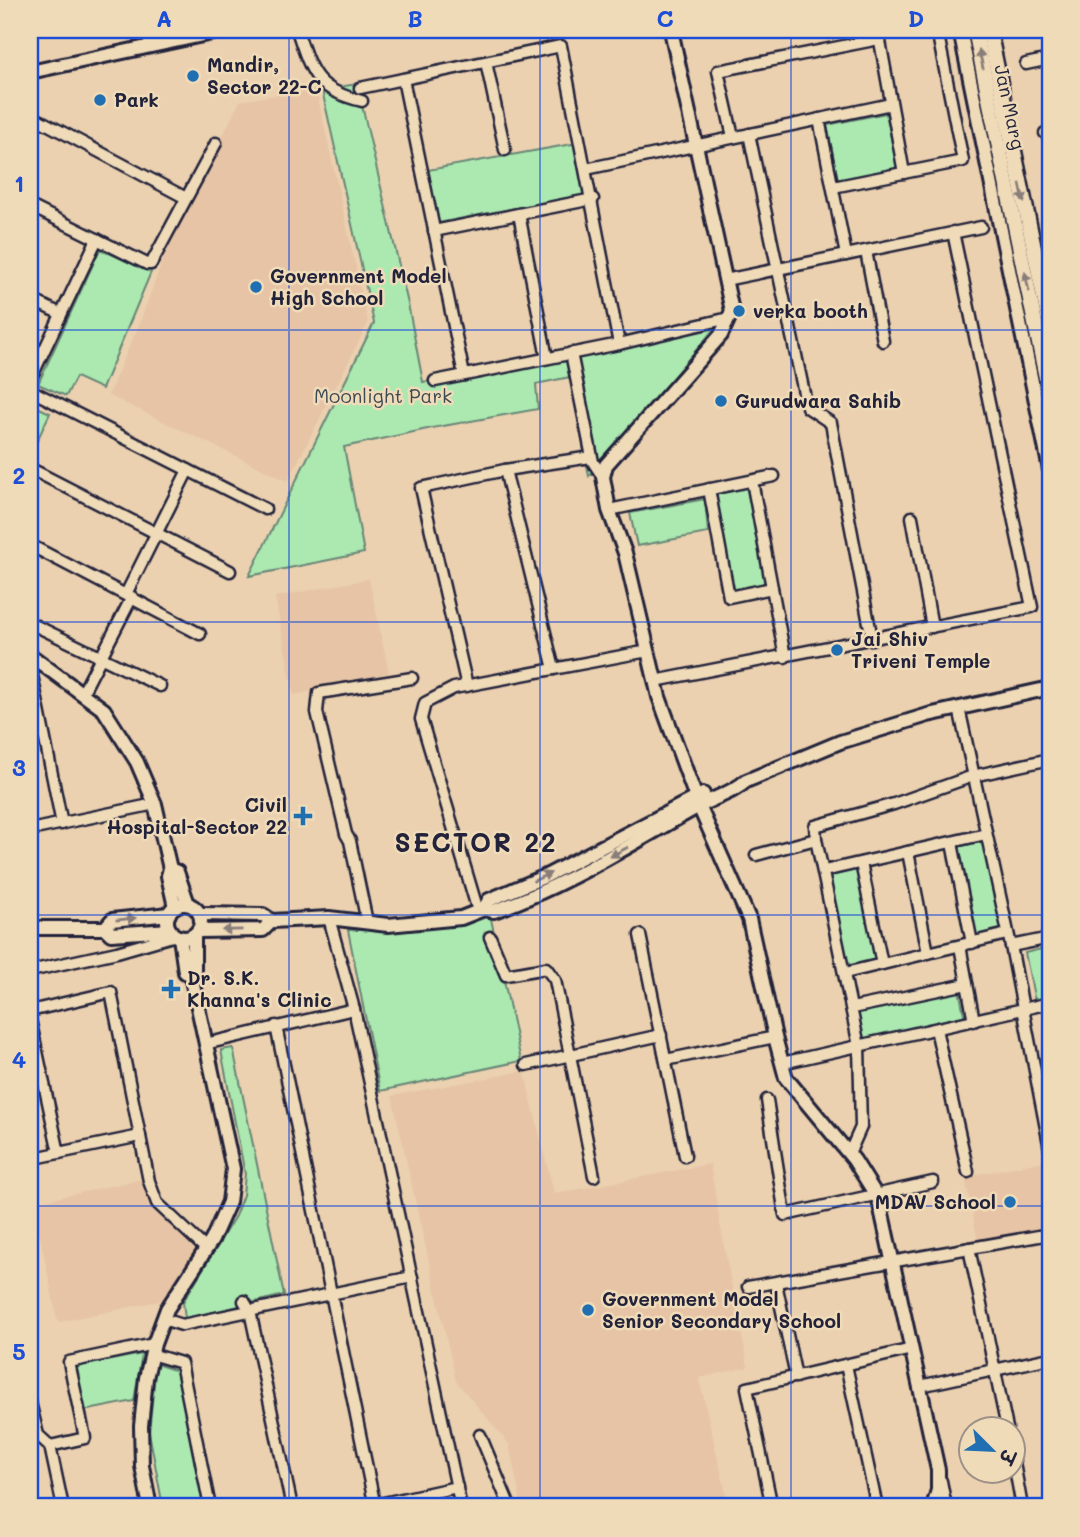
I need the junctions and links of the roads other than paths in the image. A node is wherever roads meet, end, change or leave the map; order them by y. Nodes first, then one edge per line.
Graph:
1 (226, 30) edge
2 (298, 30) edge
3 (671, 30) edge
4 (937, 30) edge
5 (960, 30) edge
6 (975, 30) edge
7 (989, 30) edge
8 (879, 34) edge
9 (1050, 59) edge
10 (486, 62) junction
11 (1026, 64) dead end
12 (30, 72) edge
13 (402, 79) junction
14 (360, 88) dead end
15 (362, 101) dead end
16 (891, 104) junction
17 (30, 115) edge
18 (819, 120) junction
19 (749, 134) junction
20 (733, 137) junction
21 (216, 143) dead end
22 (696, 145) junction
23 (505, 150) dead end
24 (586, 169) junction
25 (904, 173) junction
26 (833, 187) junction
27 (186, 198) junction
28 (593, 199) junction
29 (30, 206) edge
30 (519, 214) junction
31 (981, 227) dead end
32 (434, 231) junction
33 (953, 233) junction
34 (96, 239) junction
35 (866, 251) junction
36 (846, 255) junction
37 (778, 269) junction
38 (725, 280) junction
39 (30, 299) edge
40 (61, 314) junction
41 (729, 318) junction
42 (1050, 327) edge
43 (883, 341) dead end
44 (619, 344) junction
45 (571, 354) junction
46 (547, 358) junction
47 (464, 375) junction
48 (30, 380) edge
49 (435, 382) dead end
50 (30, 390) edge
51 (1050, 397) edge
52 (592, 457) junction
53 (188, 470) junction
54 (505, 470) junction
55 (1050, 470) edge
56 (30, 471) edge
57 (774, 476) dead end
58 (603, 477) junction
59 (752, 481) junction
60 (709, 489) junction
61 (265, 509) dead end
62 (609, 510) junction
63 (912, 517) dead end
64 (156, 533) junction
65 (31, 548) edge
66 (230, 570) dead end
67 (772, 588) junction
68 (129, 596) junction
69 (30, 623) edge
70 (932, 627) junction
71 (200, 634) dead end
72 (872, 639) junction
73 (648, 650) junction
74 (30, 655) edge
75 (101, 657) junction
76 (785, 657) junction
77 (30, 665) edge
78 (554, 669) junction
79 (412, 678) dead end
80 (655, 681) junction
81 (160, 686) dead end
82 (467, 686) junction
83 (1050, 688) edge
84 (82, 694) junction
85 (959, 708) junction
86 (1050, 759) edge
87 (973, 776) junction
88 (698, 802) junction
89 (155, 804) junction
90 (62, 824) junction
91 (30, 830) edge
92 (986, 834) junction
93 (816, 839) junction
94 (952, 843) junction
95 (908, 852) junction
96 (756, 855) dead end
97 (861, 863) junction
98 (170, 869) junction
99 (824, 871) junction
100 (188, 904) junction
101 (172, 910) junction
102 (481, 910) junction
103 (200, 914) junction
104 (329, 918) junction
105 (272, 921) junction
106 (367, 922) junction
107 (30, 928) edge
108 (105, 928) junction
109 (196, 933) junction
110 (175, 934) junction
111 (1007, 934) junction
112 (640, 935) dead end
113 (490, 937) dead end
114 (1050, 938) edge
115 (972, 943) junction
116 (960, 946) junction
117 (1011, 946) junction
118 (928, 953) junction
119 (882, 964) junction
120 (30, 971) edge
121 (845, 973) junction
122 (191, 975) junction
123 (967, 984) junction
124 (1050, 1003) edge
125 (354, 1009) junction
126 (852, 1009) junction
127 (1023, 1009) junction
128 (30, 1011) edge
129 (30, 1019) edge
130 (974, 1021) junction
131 (276, 1026) junction
132 (936, 1029) junction
133 (661, 1035) junction
134 (775, 1037) junction
135 (205, 1044) junction
136 (859, 1046) junction
137 (570, 1055) junction
138 (666, 1059) junction
139 (782, 1063) junction
140 (526, 1065) dead end
141 (766, 1100) dead end
142 (140, 1136) junction
143 (1050, 1149) edge
144 (59, 1153) junction
145 (849, 1154) junction
146 (685, 1156) dead end
147 (30, 1159) edge
148 (968, 1172) dead end
149 (594, 1176) dead end
150 (933, 1182) dead end
151 (876, 1196) junction
152 (1050, 1237) edge
153 (969, 1248) junction
154 (206, 1249) junction
155 (893, 1262) junction
156 (412, 1277) junction
157 (776, 1283) junction
158 (748, 1287) dead end
159 (331, 1294) junction
160 (244, 1301) dead end
161 (250, 1311) junction
162 (163, 1319) junction
163 (153, 1349) junction
164 (912, 1349) junction
165 (1050, 1358) edge
166 (846, 1365) junction
167 (996, 1370) junction
168 (796, 1377) junction
169 (920, 1386) junction
170 (30, 1402) edge
171 (1004, 1414) edge
172 (480, 1435) dead end
173 (50, 1446) junction
174 (938, 1470) junction
175 (1017, 1484) edge
176 (457, 1487) junction
177 (63, 1507) edge
178 (150, 1507) edge
179 (211, 1507) edge
180 (292, 1507) edge
181 (372, 1507) edge
182 (461, 1507) edge
183 (510, 1507) edge
184 (772, 1507) edge
185 (877, 1507) edge
186 (933, 1507) edge
187 (946, 1507) edge
188 (1022, 1507) edge

1 - 12 street
2 - 15 street
3 - 22 street
4 - 25 street
5 - 55 street
51 -> 6 main road, Jan Marg
7 -> 42 main road, Jan Marg
8 - 16 street
8 - 20 street
9 - 11 street
10 - 13 street
10 - 23 street
10 - 24 street
13 - 14 street
13 - 32 street
16 - 18 street
16 - 25 street
17 - 27 street
18 - 19 street
18 - 26 street
19 - 20 street
19 - 37 street
20 - 22 street
21 - 27 street
22 - 24 street
22 - 38 street
24 - 28 street
25 - 26 street
26 - 36 street
27 - 34 street
28 - 30 street
28 - 44 street
29 - 34 street
30 - 32 street
30 - 46 street
31 - 33 street
32 - 47 street
33 - 35 street
33 - 70 street
34 - 40 street
35 - 36 street
35 - 43 street
36 - 37 street
37 - 38 street
37 - 72 street
38 - 41 street
39 - 40 street
40 - 48 street
41 - 44 street
41 - 58 street
44 - 45 street
45 - 46 street
45 - 52 street
46 - 47 street
47 - 49 street
50 - 53 street
52 - 54 street
52 - 58 street
53 - 61 street
53 - 64 street
54 - 78 street
54 - 82 street
56 - 64 street
57 - 59 street
58 - 62 street
59 - 60 street
59 - 67 street
60 - 62 street
60 - 67 street
62 - 73 street
63 - 70 street
64 - 66 street
64 - 68 street
65 - 68 street
67 - 76 street
68 - 71 street
68 - 75 street
69 - 75 street
70 - 72 street
72 - 76 street
73 - 78 street
73 - 80 street
74 - 84 street
75 - 81 street
75 - 84 street
76 - 80 street
77 - 90 street
78 - 82 street
79 - 106 street
80 - 88 street
82 - 102 street
83 - 85 street
84 - 89 street
85 - 87 street
85 - 88 street
86 - 87 street
87 - 92 street
87 - 93 street
88 - 102 street
88 - 134 street
89 - 90 street
89 - 98 street
90 - 91 street
92 - 94 street
92 - 111 street
93 - 96 street
93 - 99 street
94 - 95 street
94 - 115 street
95 - 97 street
95 - 118 street
97 - 99 street
97 - 119 street
98 - 100 street
98 - 101 street
99 - 121 street
100 - 101 street
100 - 103 street
108 -> 101 street
101 - 110 street
102 - 106 street
103 - 105 street
103 - 109 street
104 - 105 street
104 - 106 street
104 - 125 street
105 -> 109 street
107 - 108 street
108 - 110 street
109 - 110 street
109 - 122 street
110 - 120 street
110 - 122 street
111 - 115 street
111 - 117 street
112 - 133 street
113 - 137 street
114 - 117 street
115 - 116 street
116 - 118 street
116 - 123 street
117 - 127 street
118 - 119 street
119 - 121 street
121 - 126 street
122 - 135 street
123 - 126 street
123 - 130 street
124 - 127 street
125 - 131 street
125 - 156 street
126 - 136 street
127 - 130 street
127 - 143 street
128 - 142 street
129 - 144 street
130 - 132 street
131 - 135 street
131 - 159 street
132 - 136 street
132 - 148 street
133 - 137 street
133 - 138 street
134 - 138 street
134 - 139 street
135 - 154 street
136 - 139 street
136 - 145 street
137 - 140 street
137 - 149 street
138 - 146 street
139 - 145 street
141 - 151 street
142 - 144 street
142 - 154 street
144 - 147 street
145 - 151 street
150 - 151 street
151 - 155 street
152 - 153 street
153 - 155 street
153 - 167 street
154 - 162 street
155 - 157 street
155 - 164 street
156 - 159 street
156 - 176 street
157 - 158 street
157 - 168 street
159 - 161 street
159 - 181 street
160 - 161 street
161 - 162 street
161 - 180 street
162 - 163 street
163 - 173 street
163 - 178 street
163 - 179 street
164 - 166 street
164 - 169 street
165 - 167 street
166 - 168 street
166 - 185 street
167 - 169 street
167 - 171 street
168 - 184 street
169 - 174 street
170 - 173 street
172 - 183 street
173 - 177 street
174 - 186 street
174 - 187 street
175 - 188 street
176 - 181 street
176 - 182 street

